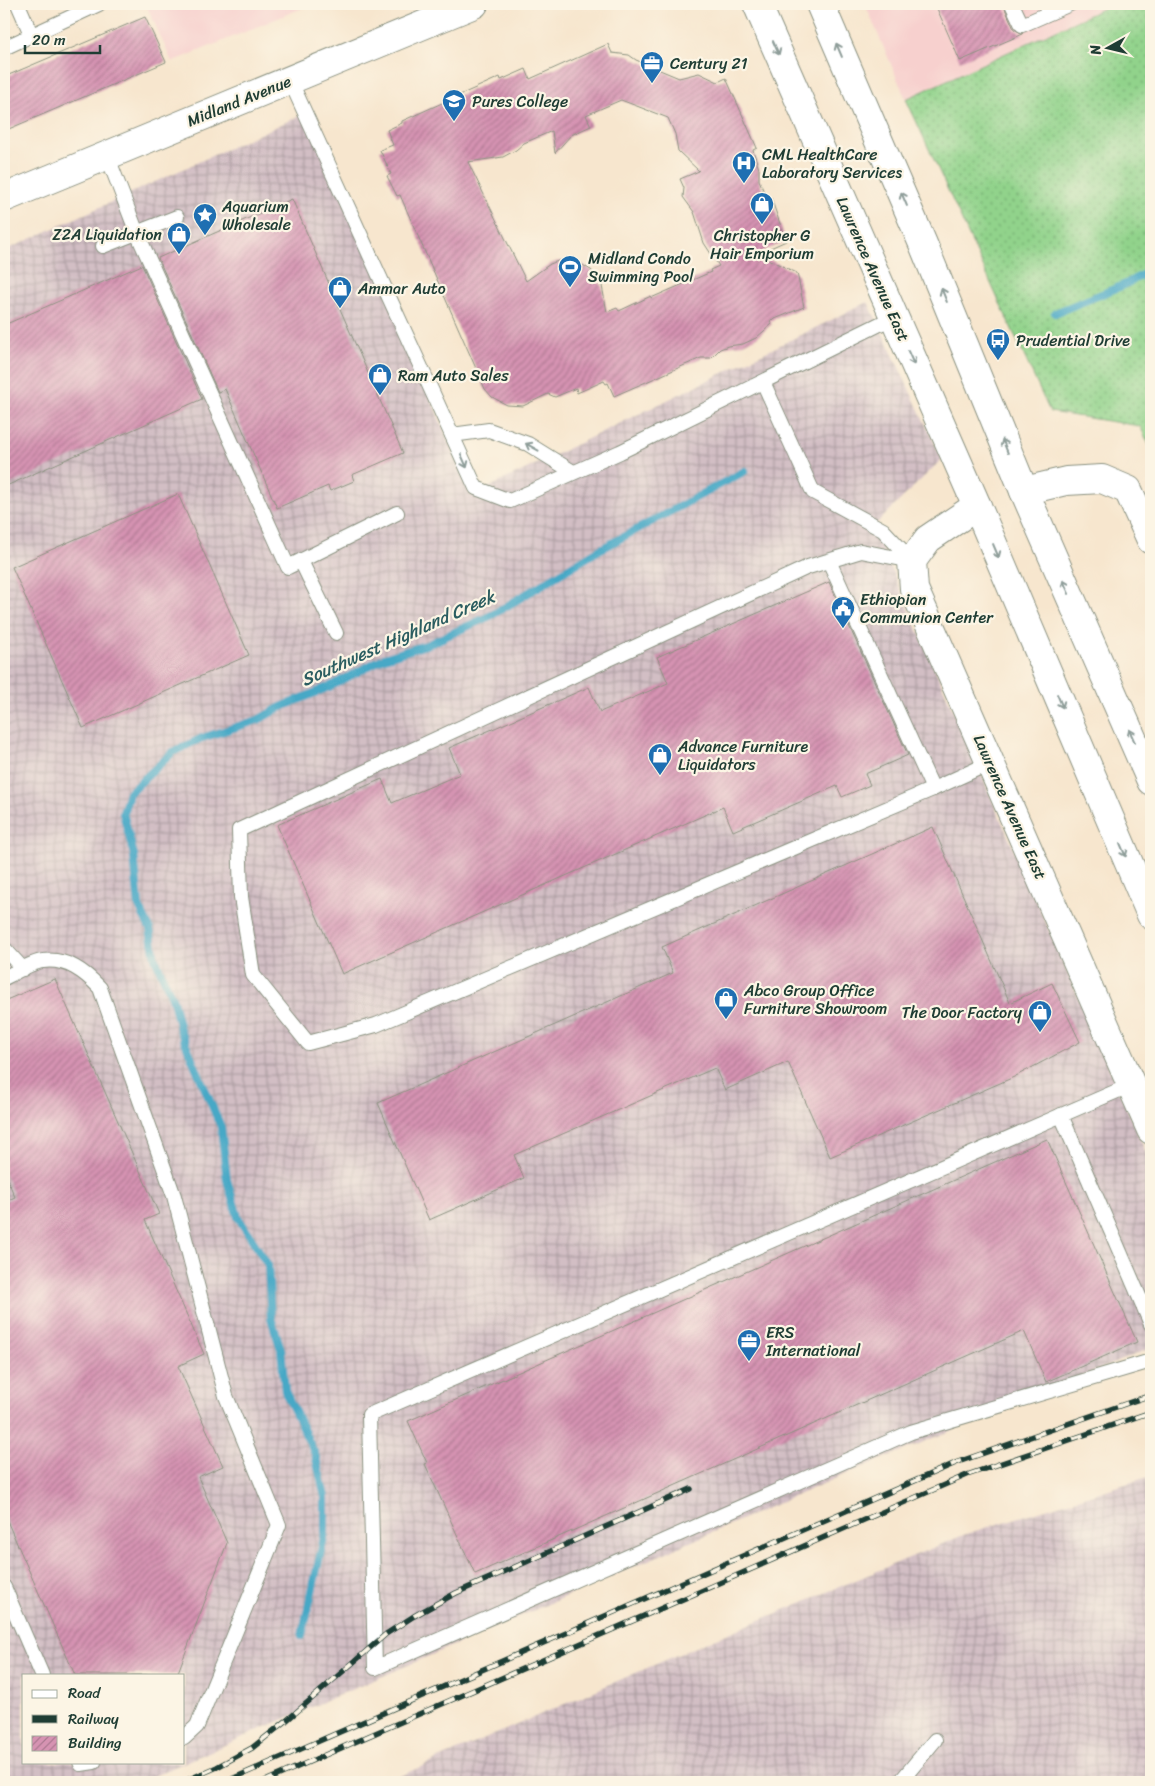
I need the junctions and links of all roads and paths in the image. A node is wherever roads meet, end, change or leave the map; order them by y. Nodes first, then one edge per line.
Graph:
1 (18, 4) edge
2 (100, 4) edge
3 (474, 4) edge
4 (757, 4) edge
5 (820, 4) edge
6 (1012, 4) edge
7 (1070, 4) edge
8 (31, 34) junction
9 (4, 48) edge
10 (290, 80) junction
11 (107, 155) junction
12 (4, 198) edge
13 (177, 217) dead end
14 (137, 233) junction
15 (104, 246) dead end
16 (894, 317) junction
17 (763, 382) junction
18 (452, 435) junction
19 (574, 472) junction
20 (1024, 491) junction
21 (977, 506) junction
22 (397, 513) dead end
23 (1151, 540) edge
24 (301, 561) junction
25 (829, 561) junction
26 (912, 561) junction
27 (336, 633) dead end
28 (990, 763) junction
29 (1151, 781) edge
30 (933, 789) junction
31 (1150, 912) edge
32 (4, 948) edge
33 (23, 969) junction
34 (4, 978) edge
35 (1132, 1085) junction
36 (1062, 1115) junction
37 (1151, 1130) edge
38 (1151, 1324) edge
39 (1151, 1361) edge
40 (4, 1587) edge
41 (42, 1674) edge
42 (185, 1737) edge
43 (936, 1740) dead end
44 (900, 1782) edge

1 - 8 lane
2 - 8 lane
3 - 10 main road, Midland Avenue
4 -> 16 main road, Lawrence Avenue East
20 -> 5 main road
6 - 7 lane
8 - 9 lane
10 - 11 main road, Midland Avenue
10 - 18 lane
11 - 12 main road, Midland Avenue
11 - 14 lane
13 - 14 lane
14 - 15 lane
14 - 24 lane
16 - 17 lane
16 -> 21 main road, Lawrence Avenue East
17 - 19 lane
17 - 26 lane
19 -> 18 lane
18 -> 19 lane
20 - 23 main road
29 -> 20 main road
21 - 26 main road
21 -> 31 main road, Lawrence Avenue East
22 - 24 lane
24 - 27 lane
25 - 26 lane
25 - 30 lane
25 - 30 lane
26 - 28 main road, Lawrence Avenue East
28 - 30 lane
28 - 35 main road, Lawrence Avenue East
32 - 33 lane
33 - 34 lane
33 - 42 lane
35 - 36 lane
35 - 37 main road, Lawrence Avenue East
36 - 38 lane
36 - 39 lane
40 - 41 lane
43 - 44 lane

